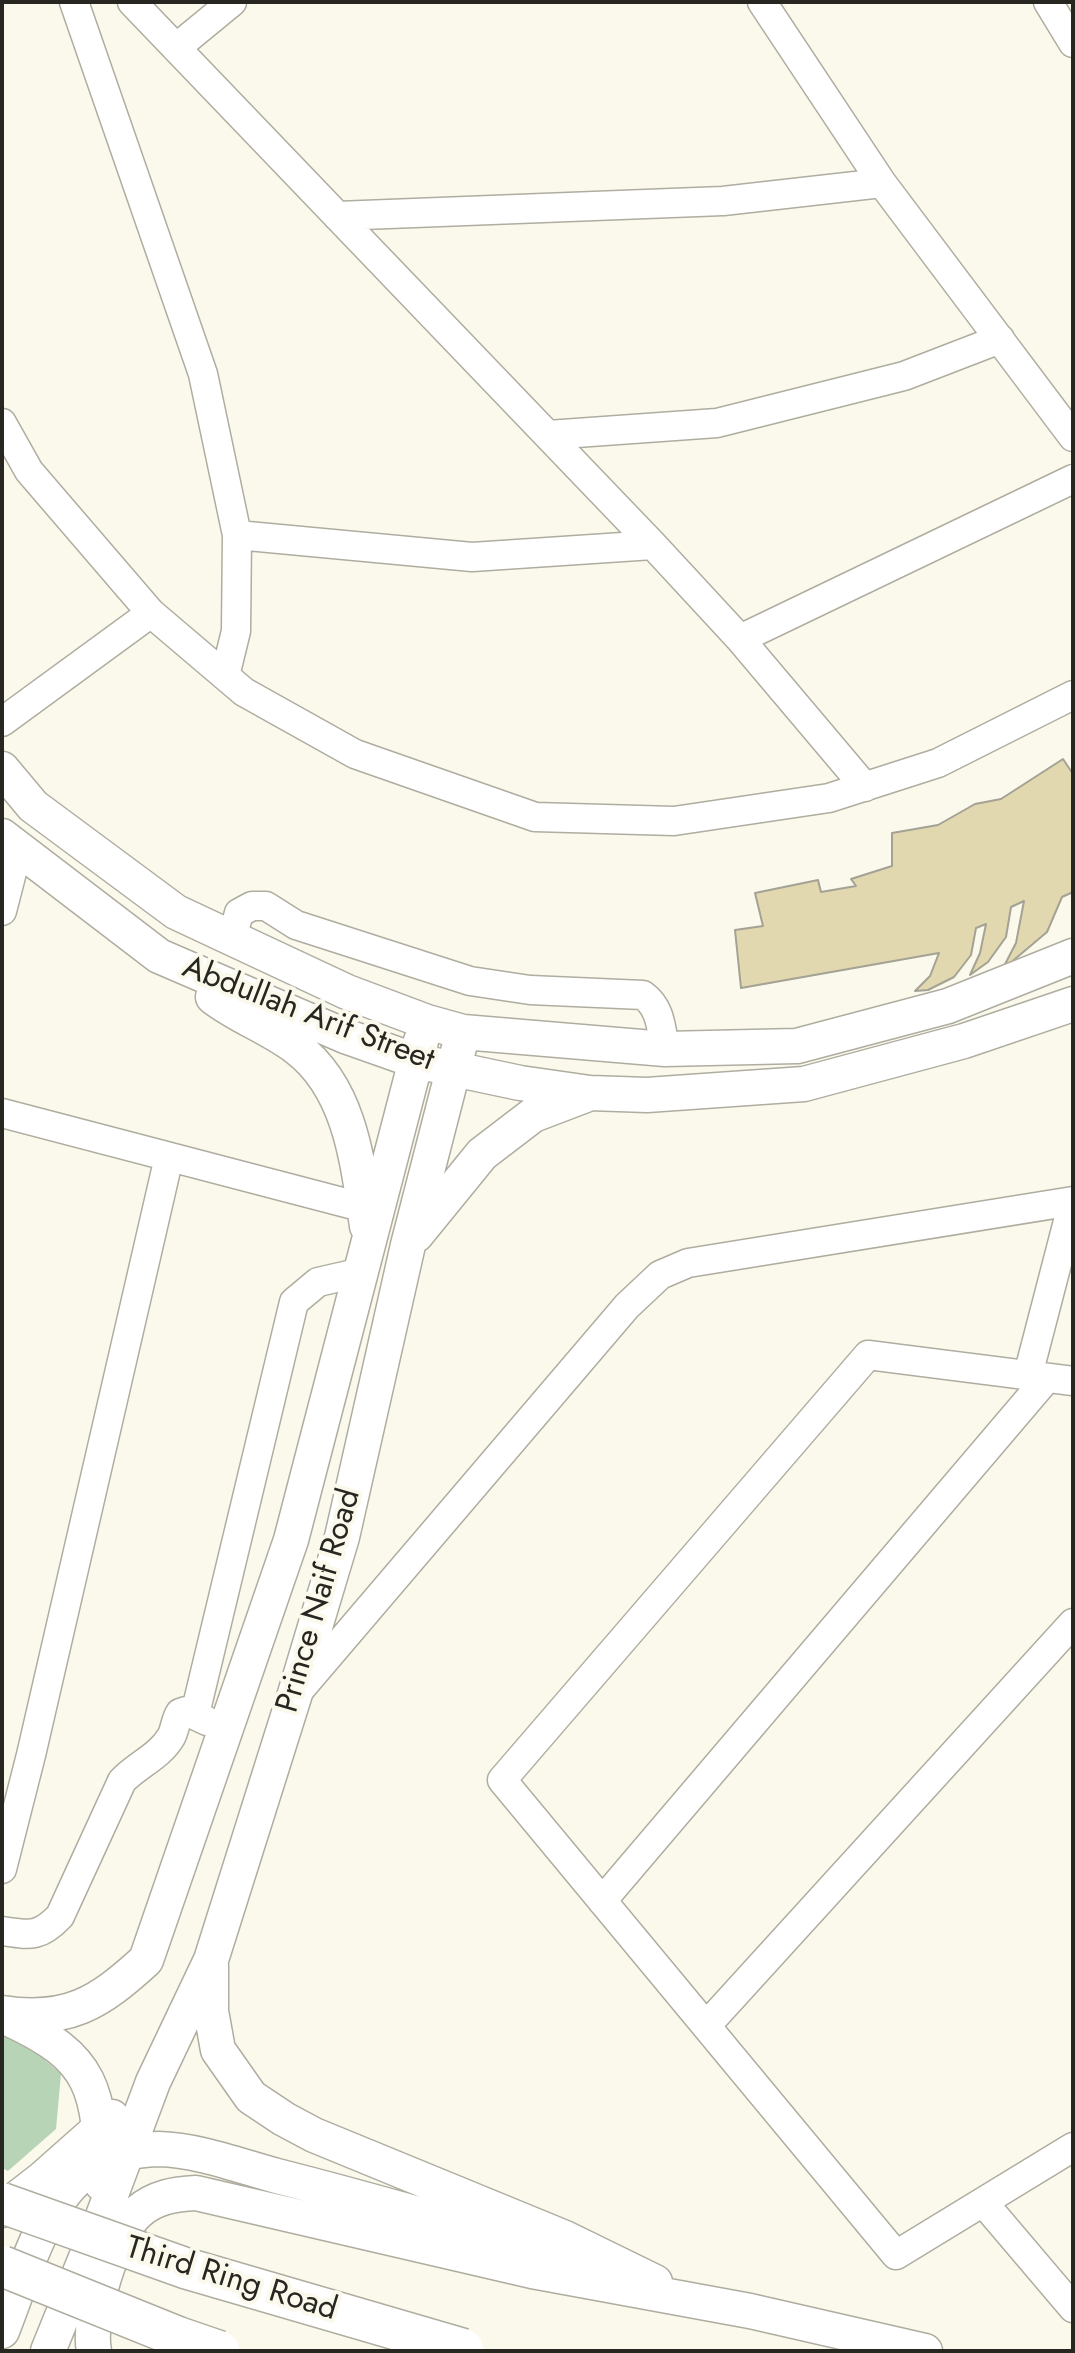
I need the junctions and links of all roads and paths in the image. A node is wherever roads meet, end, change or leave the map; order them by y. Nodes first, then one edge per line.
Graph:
1 (74, 2) edge
2 (132, 2) edge
3 (232, 2) edge
4 (762, 2) edge
5 (1048, 2) edge
6 (1073, 43) edge
7 (176, 48) junction
8 (882, 183) junction
9 (337, 216) junction
10 (1000, 339) junction
11 (2, 423) edge
12 (548, 435) junction
13 (1073, 437) edge
14 (1073, 479) edge
15 (237, 535) junction
16 (653, 545) junction
17 (151, 613) junction
18 (740, 639) junction
19 (225, 676) junction
20 (1073, 696) edge
21 (2, 722) edge
22 (2, 769) edge
23 (865, 787) junction
24 (10, 842) edge
25 (2, 911) edge
26 (232, 938) junction
27 (159, 956) junction
28 (1073, 956) edge
29 (1073, 1004) edge
30 (427, 1022) junction
31 (463, 1032) junction
32 (665, 1049) junction
33 (416, 1061) junction
34 (452, 1069) junction
35 (590, 1093) junction
36 (2, 1113) edge
37 (169, 1157) junction
38 (1073, 1201) edge
39 (365, 1208) junction
40 (1069, 1233) edge
41 (408, 1245) junction
42 (366, 1257) junction
43 (1049, 1378) edge
44 (1073, 1623) edge
45 (294, 1697) junction
46 (195, 1714) junction
47 (225, 1730) junction
48 (2, 1868) edge
49 (602, 1901) junction
50 (2, 1931) edge
51 (211, 1960) junction
52 (2, 2014) edge
53 (706, 2026) junction
54 (153, 2082) junction
55 (101, 2126) junction
56 (1073, 2147) edge
57 (113, 2158) junction
58 (983, 2202) junction
59 (2, 2203) edge
60 (2, 2210) edge
61 (2, 2266) edge
62 (663, 2286) junction
63 (1073, 2308) edge
64 (750, 2311) junction
65 (2, 2331) edge
66 (463, 2349) edge
67 (48, 2351) edge
68 (94, 2351) edge
69 (219, 2351) edge
70 (925, 2351) edge

1 - 15 street
2 - 7 street
3 - 7 street
4 - 8 street
5 - 6 street
7 - 9 street
8 - 9 street
8 - 10 street
9 - 12 street
10 - 12 street
10 - 13 street
11 - 17 street
12 - 16 street
14 - 18 street
15 - 16 street
15 - 19 street
16 - 18 street
17 - 19 street
17 - 21 street
18 - 23 street
19 - 23 street
20 - 23 street
22 - 26 main road, Abdullah Arif Street
24 - 25 street
24 - 27 main road, Abdullah Arif Street
26 - 30 main road, Abdullah Arif Street
26 - 32 street
27 - 33 main road, Abdullah Arif Street
27 - 39 main road
28 - 32 main road, Abdullah Arif Street
29 - 35 main road, Abdullah Arif Street
30 - 31 main road, Abdullah Arif Street
30 - 33 main road, Prince Naif Road
31 - 32 main road, Abdullah Arif Street
31 - 34 main road, Prince Naif Road
33 - 34 main road, Abdullah Arif Street
33 - 42 main road, Prince Naif Road
34 - 35 main road, Abdullah Arif Street
34 - 41 main road, Prince Naif Road
35 - 41 main road
36 - 37 street
37 - 39 street
37 - 48 street
38 - 40 street
38 - 45 street
39 - 42 main road
40 - 43 street
41 - 45 main road, Prince Naif Road
42 - 46 street
42 - 47 main road, Prince Naif Road
43 - 49 street
43 - 49 street
44 - 53 street
45 - 51 main road, Prince Naif Road
46 - 47 street
46 - 50 street
47 - 52 main road, Prince Naif Road
49 - 53 street
51 - 54 main road, Prince Naif Road
51 - 62 main road
52 - 55 main road
53 - 58 street
54 - 55 main road
54 - 57 main road, Prince Naif Road
55 - 57 main road
55 - 60 main road
56 - 58 street
57 - 62 main road
57 - 65 main road
57 - 67 main road
58 - 63 street
59 - 66 highway, Third Ring Road, bridge
61 - 69 highway, Third Ring Road, bridge
62 - 64 main road
64 - 68 main road
64 - 70 main road

